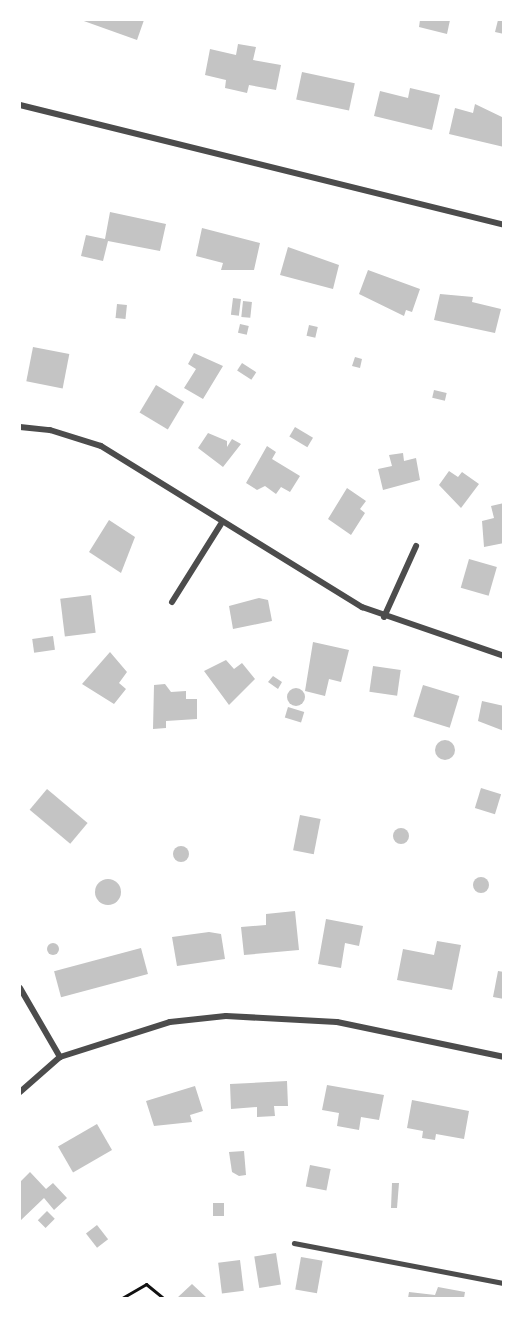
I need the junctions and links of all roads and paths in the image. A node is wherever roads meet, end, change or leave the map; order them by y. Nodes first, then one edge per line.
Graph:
1 (20, 105) edge
2 (504, 225) edge
3 (20, 428) edge
4 (221, 524) junction
5 (416, 546) dead end
6 (172, 602) dead end
7 (384, 617) junction
8 (504, 656) edge
9 (20, 988) edge
10 (60, 1057) junction
11 (504, 1058) edge
12 (20, 1092) edge
13 (294, 1243) dead end
14 (504, 1283) edge
15 (122, 1299) edge
16 (163, 1299) edge

1 - 2 street
3 - 4 street
4 - 6 street
4 - 7 street
5 - 7 street
7 - 8 street
9 - 10 street
10 - 11 street
10 - 12 street
13 - 14 lane
15 - 16 path

